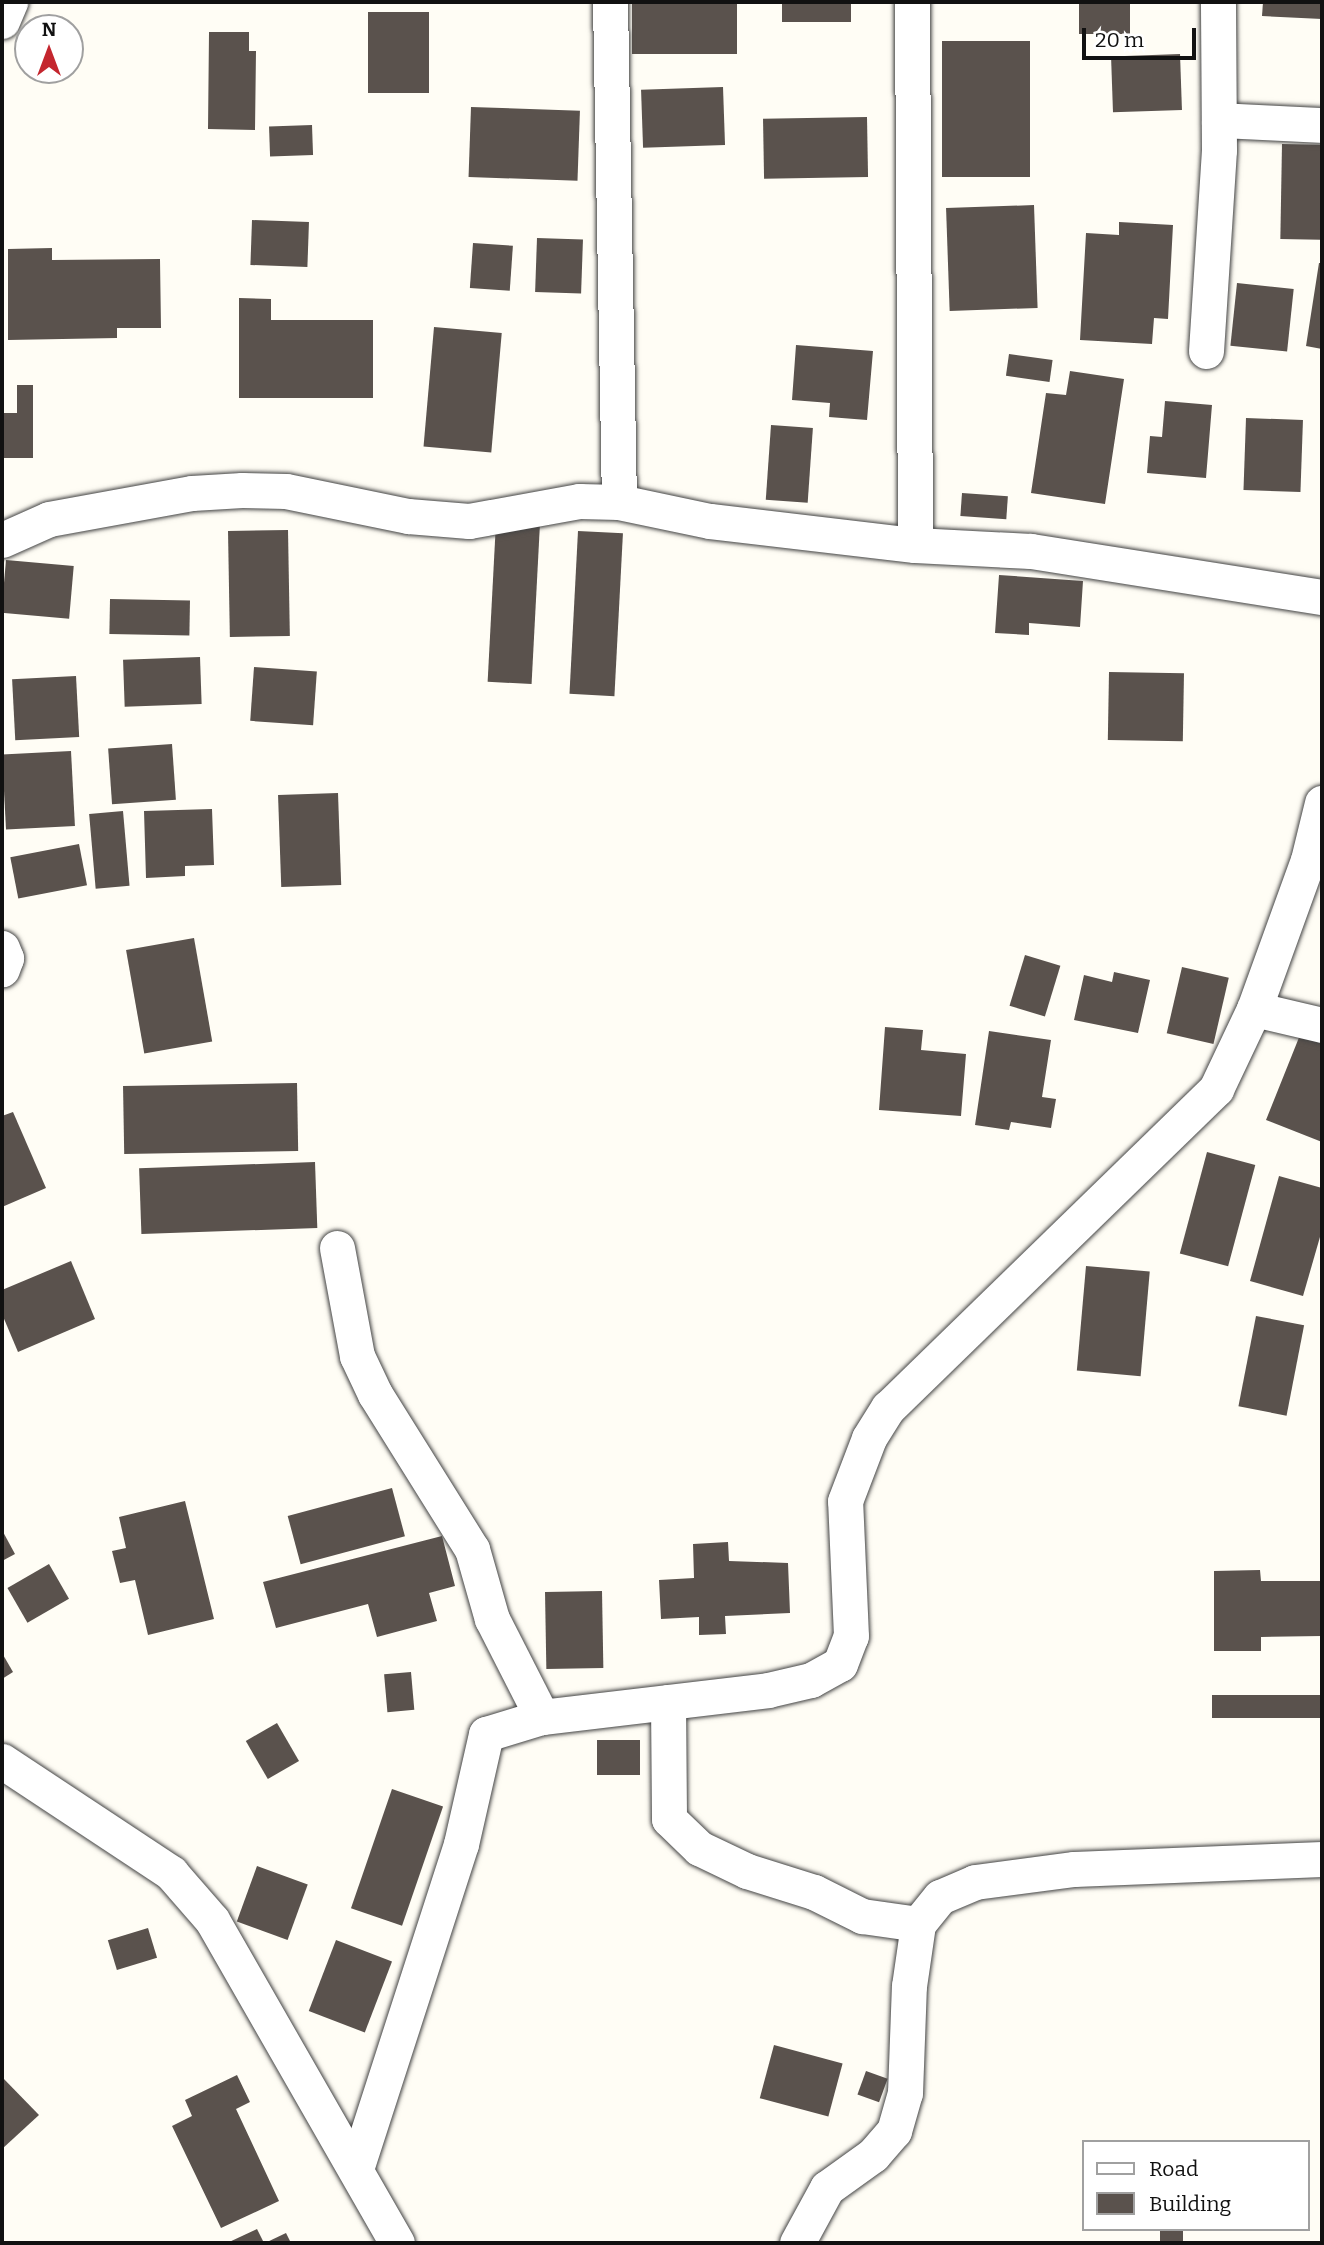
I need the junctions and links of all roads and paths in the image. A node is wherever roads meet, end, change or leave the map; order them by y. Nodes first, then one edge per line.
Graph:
1 (10, 2) edge
2 (610, 2) edge
3 (912, 2) edge
4 (1218, 2) edge
5 (2, 21) edge
6 (1219, 120) junction
7 (1322, 125) edge
8 (1206, 351) dead end
9 (619, 502) junction
10 (2, 540) edge
11 (915, 545) junction
12 (1322, 597) edge
13 (1322, 803) edge
14 (2, 948) edge
15 (2, 969) edge
16 (1254, 1009) junction
17 (1322, 1025) edge
18 (337, 1248) dead end
19 (668, 1702) junction
20 (542, 1717) junction
21 (6, 1770) edge
22 (1322, 1859) edge
23 (918, 1924) junction
24 (356, 2169) junction
25 (397, 2243) edge
26 (797, 2243) edge

1 - 5 street
2 - 9 street
3 - 11 street
4 - 6 street
6 - 7 street
6 - 8 street
9 - 10 street
9 - 11 street
11 - 12 street
13 - 16 street
14 - 15 street
16 - 17 street
16 - 19 street
18 - 20 street
19 - 20 street
19 - 23 street
20 - 24 street
21 - 24 street
22 - 23 street
23 - 26 street
24 - 25 street

